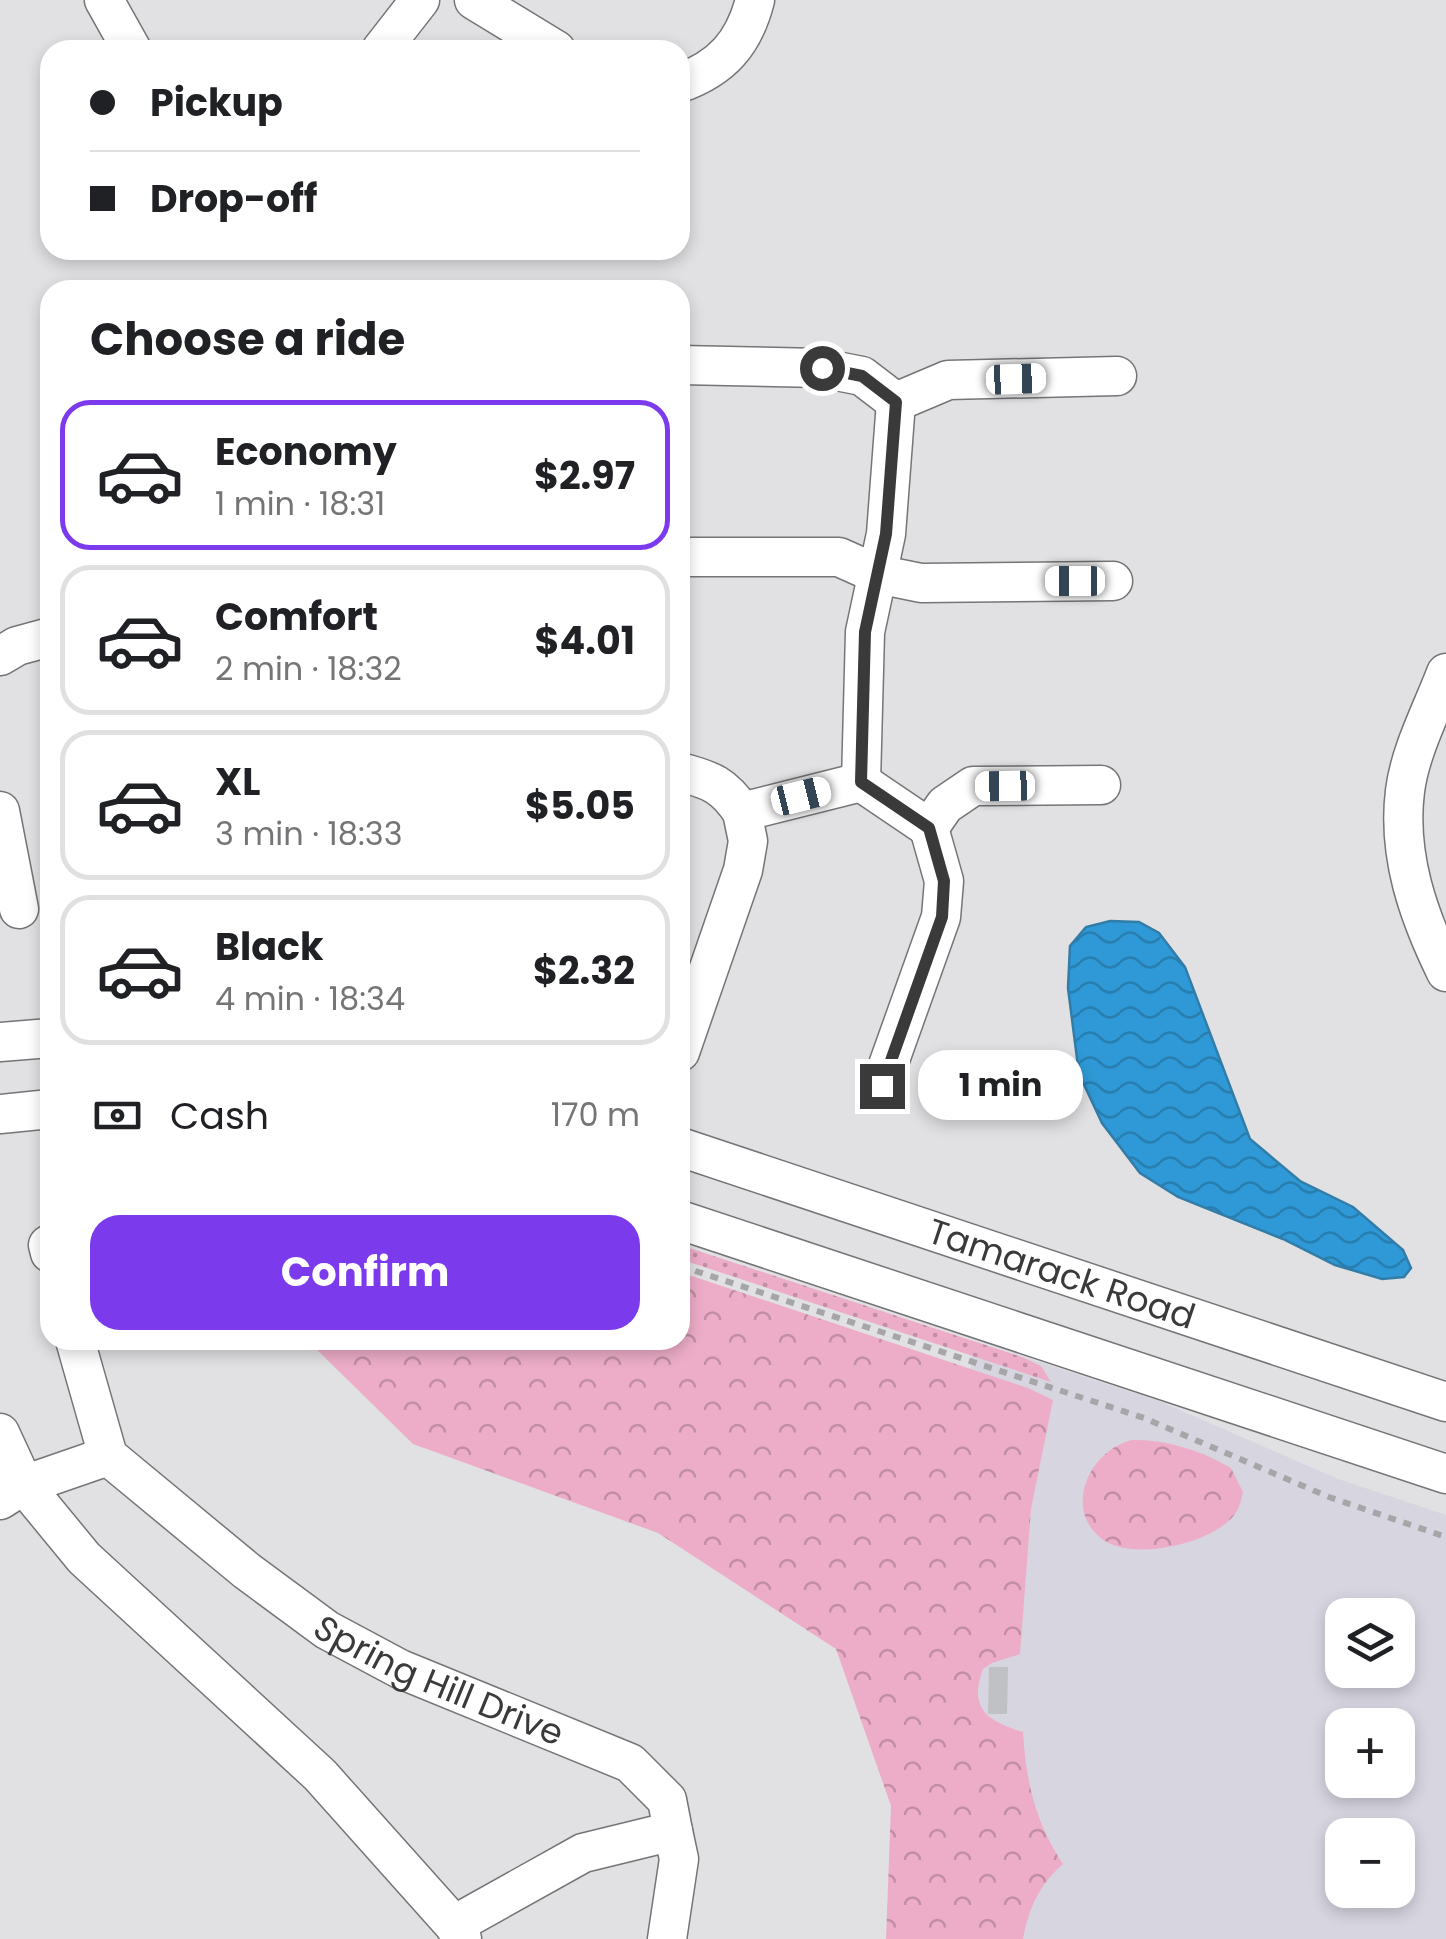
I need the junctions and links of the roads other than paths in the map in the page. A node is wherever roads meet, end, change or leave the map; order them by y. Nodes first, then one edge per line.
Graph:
1 (420, 0) edge
2 (474, 0) edge
3 (755, 0) edge
4 (106, 1) edge
5 (127, 40) edge
6 (389, 40) edge
7 (540, 40) edge
8 (690, 79) edge
9 (690, 366) edge
10 (1117, 376) dead end
11 (896, 402) junction
12 (690, 556) edge
13 (878, 574) junction
14 (1113, 581) dead end
15 (40, 640) edge
16 (0, 656) edge
17 (1446, 673) edge
18 (690, 774) edge
19 (861, 782) junction
20 (1101, 785) dead end
21 (0, 811) edge
22 (742, 812) junction
23 (929, 828) junction
24 (19, 909) dead end
25 (1446, 972) edge
26 (690, 998) edge
27 (40, 1039) edge
28 (0, 1042) edge
29 (882, 1086) dead end
30 (40, 1110) edge
31 (0, 1114) edge
32 (690, 1150) edge
33 (690, 1223) edge
34 (78, 1350) edge
35 (1446, 1402) edge
36 (0, 1433) edge
37 (108, 1456) junction
38 (1446, 1474) edge
39 (12, 1492) edge
40 (673, 1831) junction
41 (458, 1932) edge
42 (667, 1939) edge

1 - 6 street
2 - 7 street
3 - 8 street
4 - 5 street
9 - 11 street
10 - 11 street
11 - 13 street
12 - 13 street
13 - 14 street
13 - 19 street
15 - 16 street
17 - 25 street
18 - 22 street
19 - 22 street
19 - 23 street
20 - 23 street
21 - 24 street
22 - 26 street
23 - 29 street
27 - 28 street
30 - 31 street
32 - 35 street, Tamarack Road
33 - 38 street, Tamarack Road
34 - 37 street
36 - 39 street
37 - 39 street
37 - 40 street, Spring Hill Drive
39 - 41 street
40 - 41 street
40 - 42 street, Spring Hill Drive

